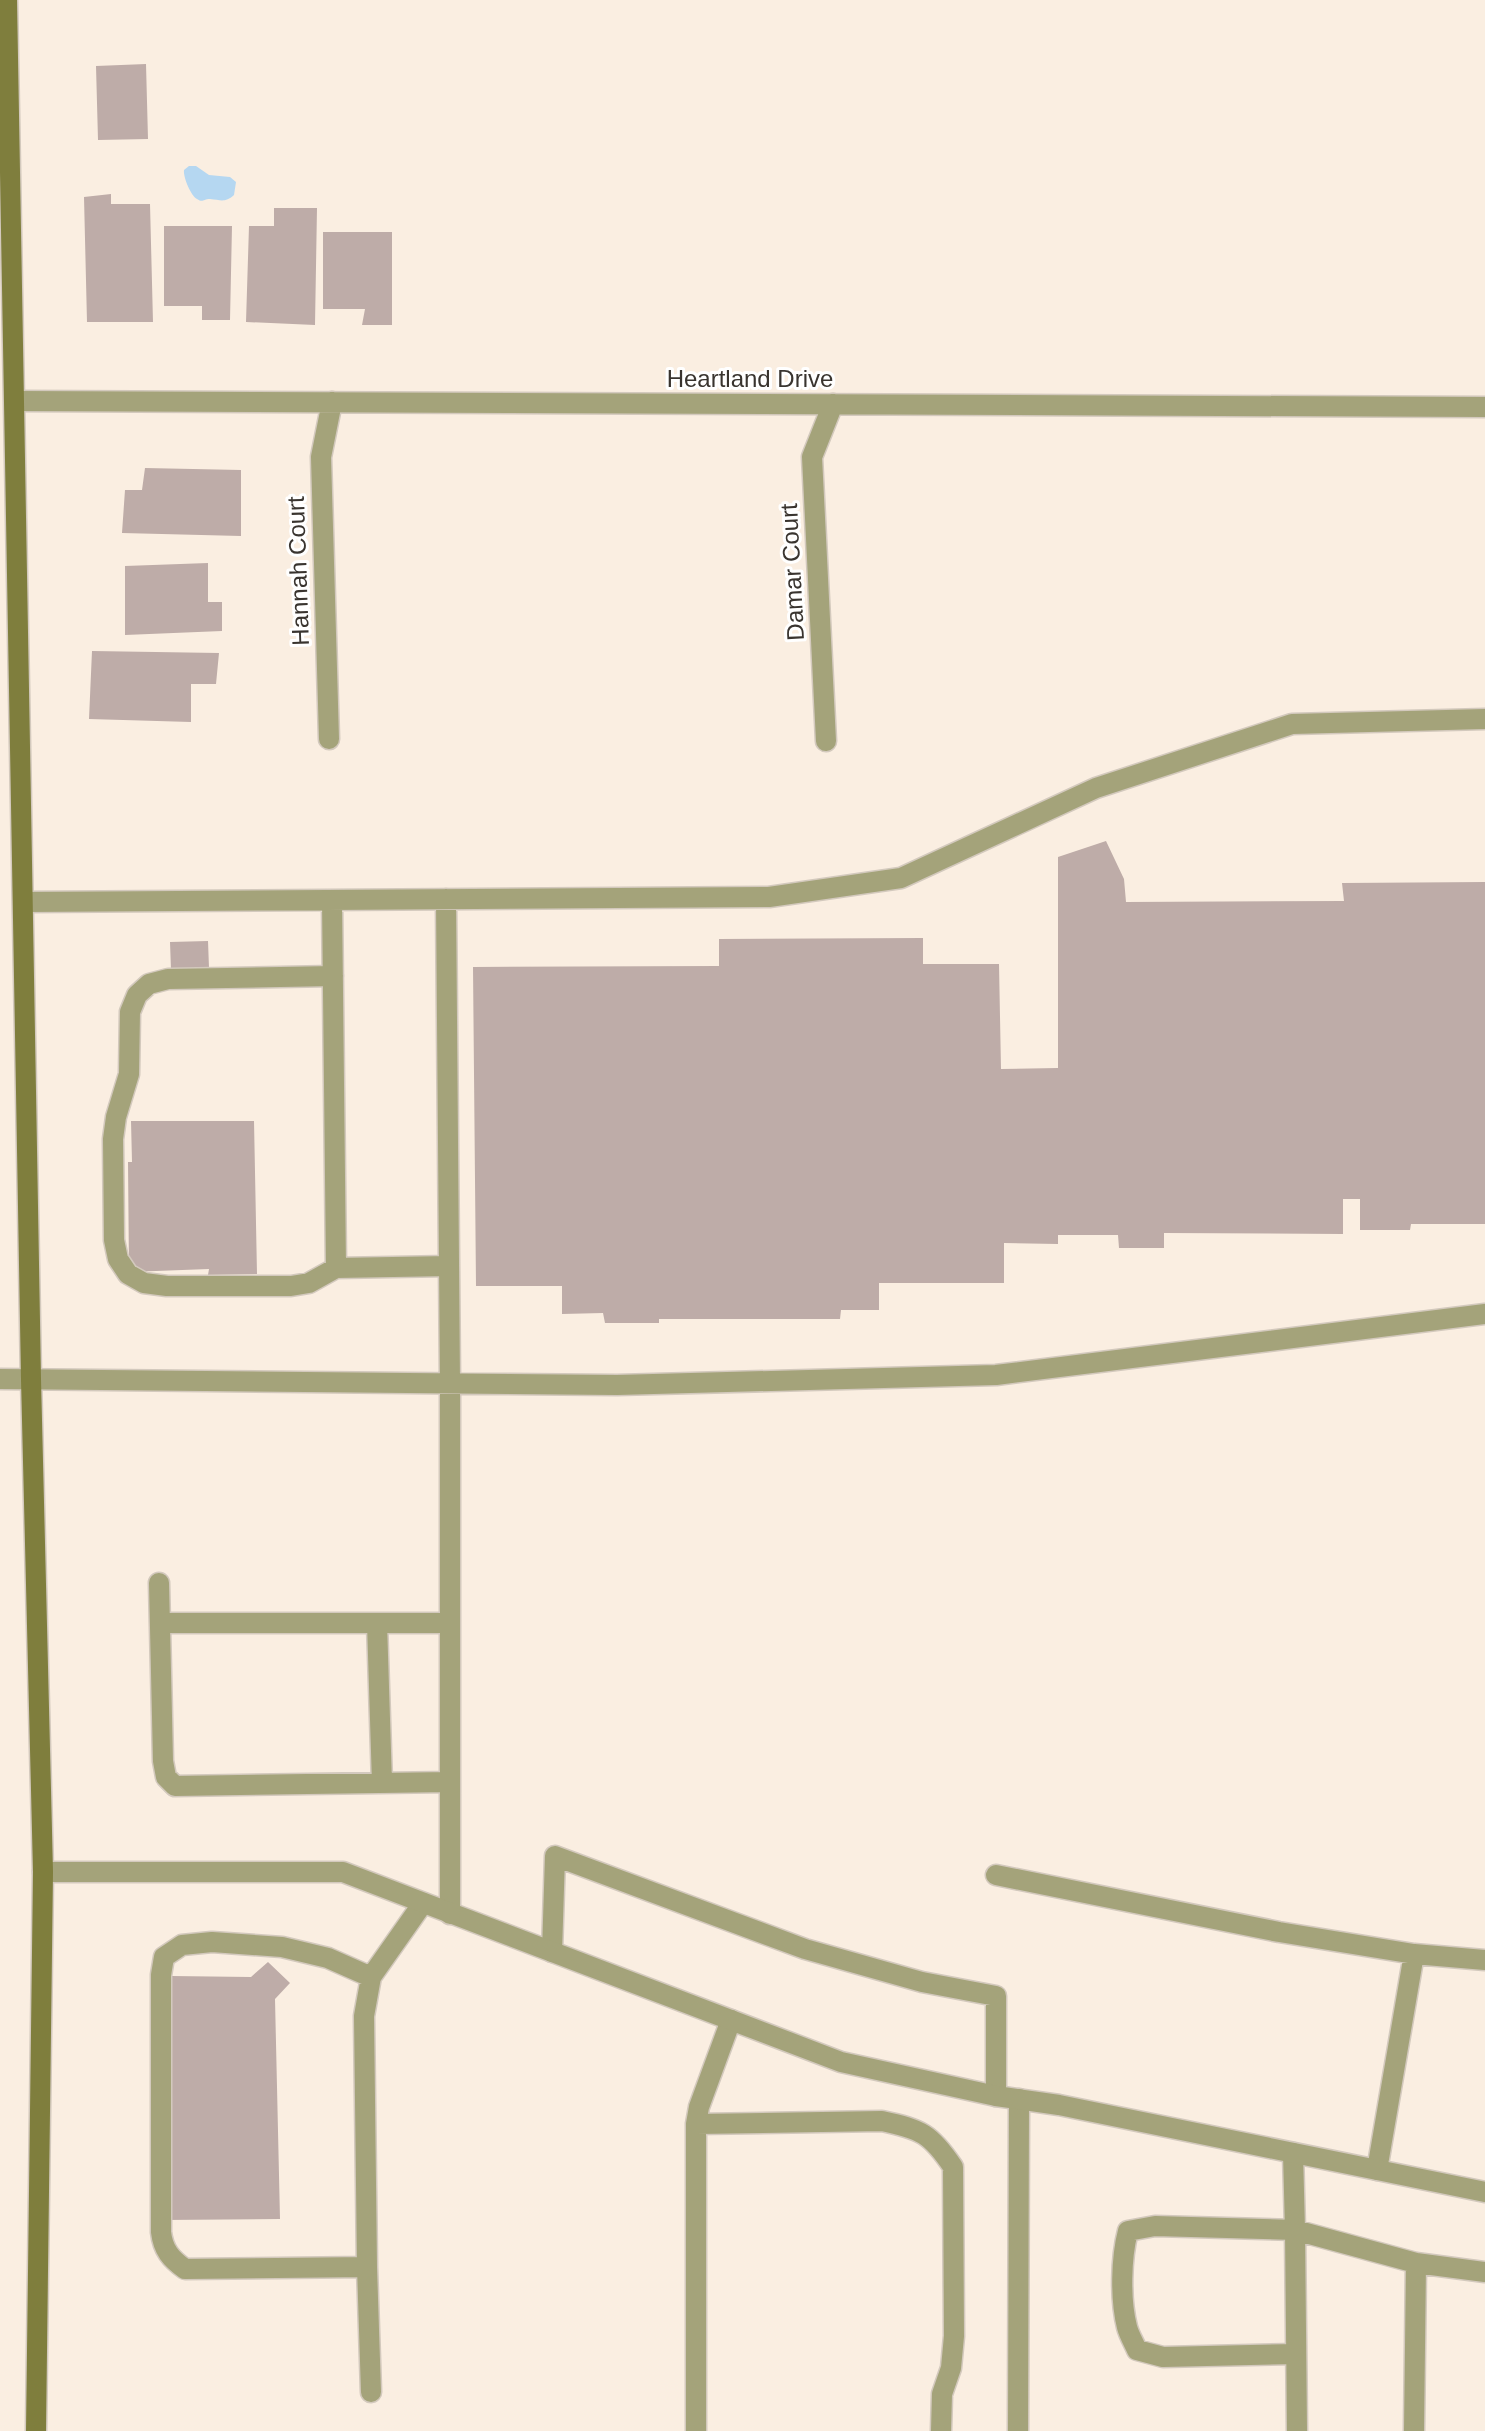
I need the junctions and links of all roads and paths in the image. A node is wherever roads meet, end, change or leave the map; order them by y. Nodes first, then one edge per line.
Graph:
1 (7, 0) edge
2 (16, 401) junction
3 (332, 402) junction
4 (833, 404) junction
5 (1485, 407) edge
6 (1485, 719) edge
7 (329, 739) dead end
8 (826, 741) dead end
9 (446, 899) junction
10 (332, 900) junction
11 (24, 902) junction
12 (333, 976) junction
13 (449, 1266) junction
14 (336, 1268) junction
15 (1485, 1314) edge
16 (0, 1379) edge
17 (31, 1379) junction
18 (450, 1383) junction
19 (159, 1583) dead end
20 (160, 1623) junction
21 (377, 1623) junction
22 (450, 1623) junction
23 (450, 1782) junction
24 (382, 1783) junction
25 (43, 1872) junction
26 (996, 1875) dead end
27 (423, 1903) junction
28 (450, 1914) junction
29 (552, 1952) junction
30 (1414, 1954) junction
31 (1485, 1960) edge
32 (371, 1977) junction
33 (731, 2020) junction
34 (996, 2096) junction
35 (1019, 2099) junction
36 (696, 2124) junction
37 (1293, 2153) junction
38 (1377, 2170) junction
39 (1485, 2192) edge
40 (1295, 2230) junction
41 (1416, 2263) junction
42 (367, 2267) junction
43 (1485, 2272) edge
44 (1296, 2354) junction
45 (371, 2392) dead end
46 (36, 2409) junction
47 (36, 2431) edge
48 (43, 2431) edge
49 (696, 2431) edge
50 (941, 2431) edge
51 (1018, 2431) edge
52 (1297, 2431) edge
53 (1414, 2431) edge

1 - 2 main road
2 - 3 street, Heartland Drive
2 - 11 main road
3 - 4 street, Heartland Drive
3 - 7 street, Hannah Court
4 - 5 street, Heartland Drive
4 - 8 street, Damar Court
6 - 9 street
9 - 10 street
9 - 13 street
10 - 11 street
10 - 12 street
11 - 17 main road
12 - 14 street
12 - 14 street
13 - 14 street
13 - 18 street
15 - 18 street
16 - 17 street
17 - 18 street
17 - 25 main road
18 - 22 street
19 - 20 street
20 - 21 street
20 - 24 street
21 - 22 street
21 - 24 street
22 - 23 street
23 - 24 street
23 - 28 street
25 - 27 street
25 - 46 main road
26 - 30 street
27 - 28 street
27 - 32 street
28 - 29 street
29 - 33 street
29 - 34 street
30 - 31 street
30 - 38 street
32 - 42 street
32 - 42 street
33 - 34 street
33 - 36 street
34 - 35 street
35 - 37 street
35 - 51 street
36 - 49 street
36 - 50 street
37 - 38 street
37 - 40 street
38 - 39 street
40 - 41 street
40 - 44 street
40 - 44 street
41 - 43 street
41 - 53 street
42 - 45 street
44 - 52 street
46 - 47 main road
46 - 48 main road

